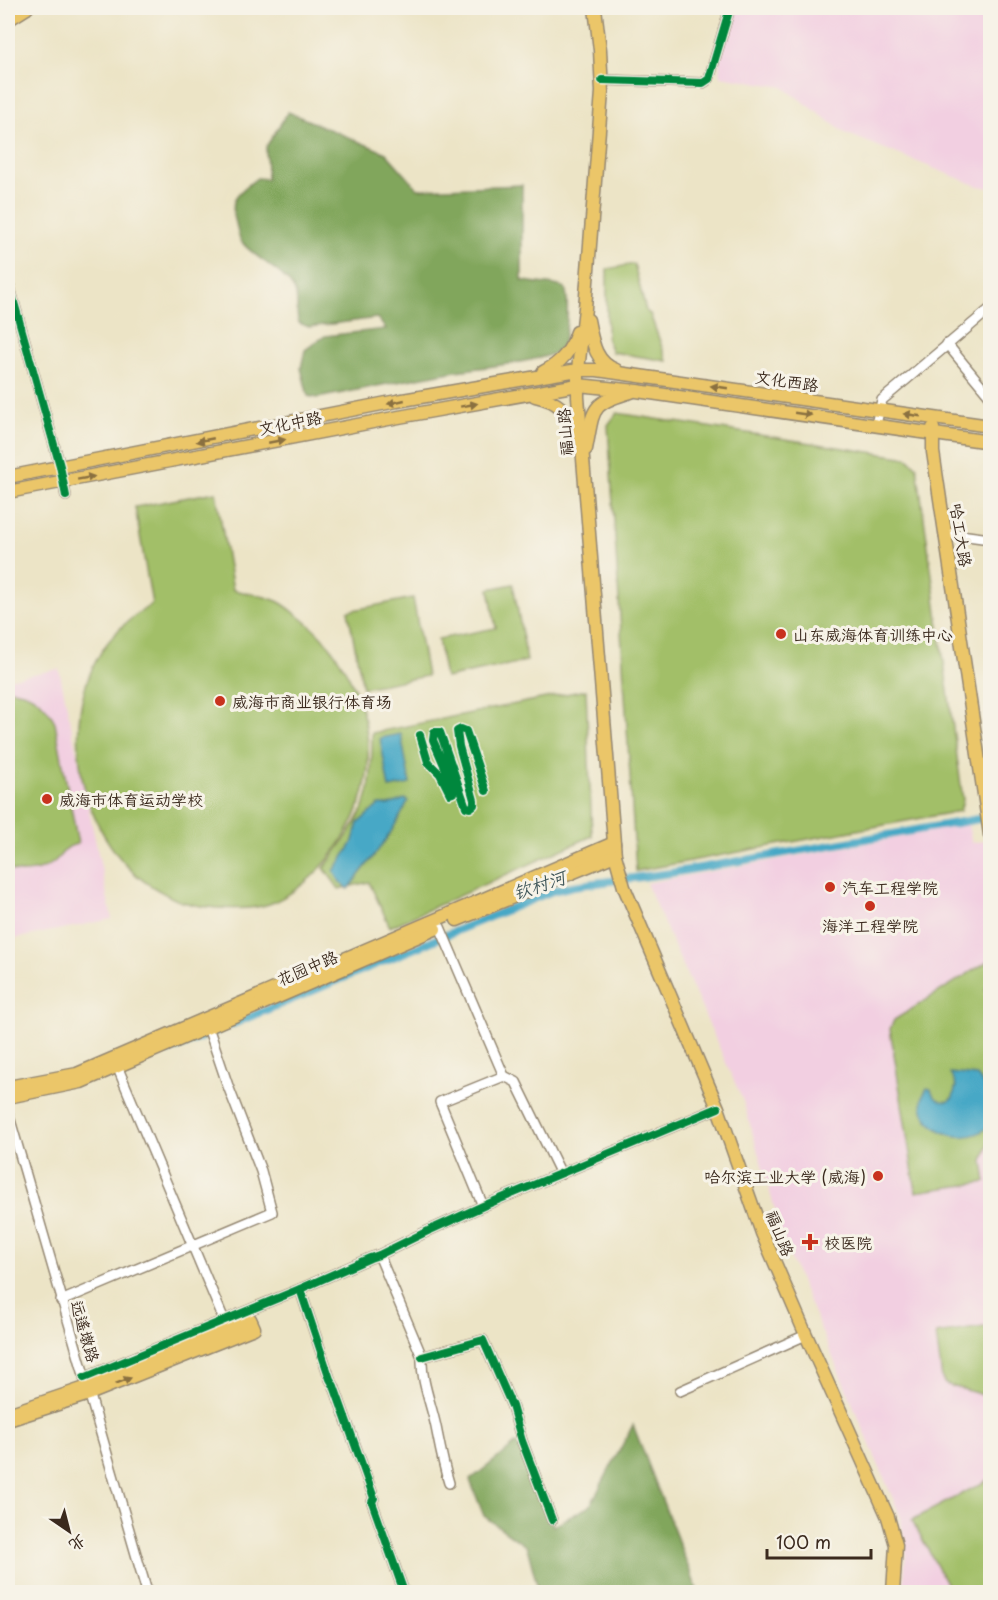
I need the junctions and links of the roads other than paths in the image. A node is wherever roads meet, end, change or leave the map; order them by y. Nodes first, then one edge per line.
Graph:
1 (27, 8) edge
2 (595, 8) edge
3 (730, 8) edge
4 (8, 20) edge
5 (602, 81) junction
6 (8, 281) edge
7 (585, 308) junction
8 (990, 310) edge
9 (947, 344) junction
10 (578, 370) junction
11 (637, 375) junction
12 (535, 376) junction
13 (578, 385) junction
14 (637, 391) junction
15 (530, 395) junction
16 (990, 396) edge
17 (878, 410) junction
18 (934, 418) junction
19 (876, 424) junction
20 (990, 426) edge
21 (932, 433) junction
22 (990, 442) edge
23 (583, 465) junction
24 (60, 466) junction
25 (8, 477) edge
26 (64, 481) junction
27 (8, 492) edge
28 (66, 496) dead end
29 (945, 533) junction
30 (990, 539) edge
31 (987, 791) edge
32 (990, 832) edge
33 (615, 849) junction
34 (441, 930) junction
35 (209, 1031) junction
36 (117, 1066) junction
37 (504, 1076) junction
38 (8, 1087) edge
39 (8, 1097) edge
40 (718, 1108) junction
41 (8, 1113) edge
42 (561, 1174) junction
43 (483, 1206) junction
44 (191, 1245) junction
45 (379, 1256) junction
46 (300, 1289) junction
47 (61, 1301) junction
48 (224, 1320) junction
49 (806, 1335) junction
50 (422, 1357) junction
51 (87, 1387) junction
52 (680, 1391) dead end
53 (8, 1414) edge
54 (8, 1420) edge
55 (449, 1483) dead end
56 (552, 1520) dead end
57 (147, 1593) edge
58 (405, 1593) edge
59 (893, 1593) edge

1 - 4 main road
2 - 5 main road, 福山路
3 - 5 street
5 - 7 main road, 福山路
6 - 24 street
7 - 10 main road, 福山路
7 - 11 main road
7 - 12 main road
8 - 9 street
9 - 16 street
9 - 17 street
10 - 11 main road, 文化西路
10 - 12 main road, 文化中路
10 - 13 main road, 福山路
17 -> 11 main road, 文化西路
12 -> 24 main road, 文化中路
13 - 14 main road, 文化西路
13 - 15 main road, 文化中路
13 - 23 main road, 福山路
14 -> 19 main road, 文化西路
14 - 23 main road
15 - 23 main road
26 -> 15 main road, 文化中路
18 -> 17 main road, 文化西路
17 - 19 street
18 - 20 main road, 文化西路
18 - 21 main road, 哈工大路
19 - 21 main road, 文化西路
21 - 22 main road, 文化西路
21 - 29 main road, 哈工大路
23 - 33 main road, 福山路
24 - 25 main road, 文化中路
24 - 26 street
26 - 27 main road, 文化中路
26 - 28 street
29 - 30 street
29 - 31 main road, 哈工大路
31 - 32 main road, 哈工大路
33 - 34 main road, 花园中路
33 - 38 main road
33 - 40 main road, 福山路
34 - 35 main road, 花园中路
34 - 37 street
35 - 36 main road, 花园中路
35 - 44 street
36 - 39 main road, 花园中路
36 - 44 street
37 - 42 street
37 - 43 street
40 - 42 street
40 - 49 main road, 福山路
41 - 47 street, 远遥墩路
42 - 43 street
43 - 45 street
44 - 47 street
44 - 48 street
45 - 46 street
45 - 50 street
46 - 48 street
46 - 58 street
47 - 51 street, 远遥墩路
48 - 51 street
49 - 52 street
49 - 59 main road, 福山路
50 - 55 street
50 - 56 street
51 -> 51 main road
51 - 53 main road
51 - 54 main road
51 - 57 street, 远遥墩路

